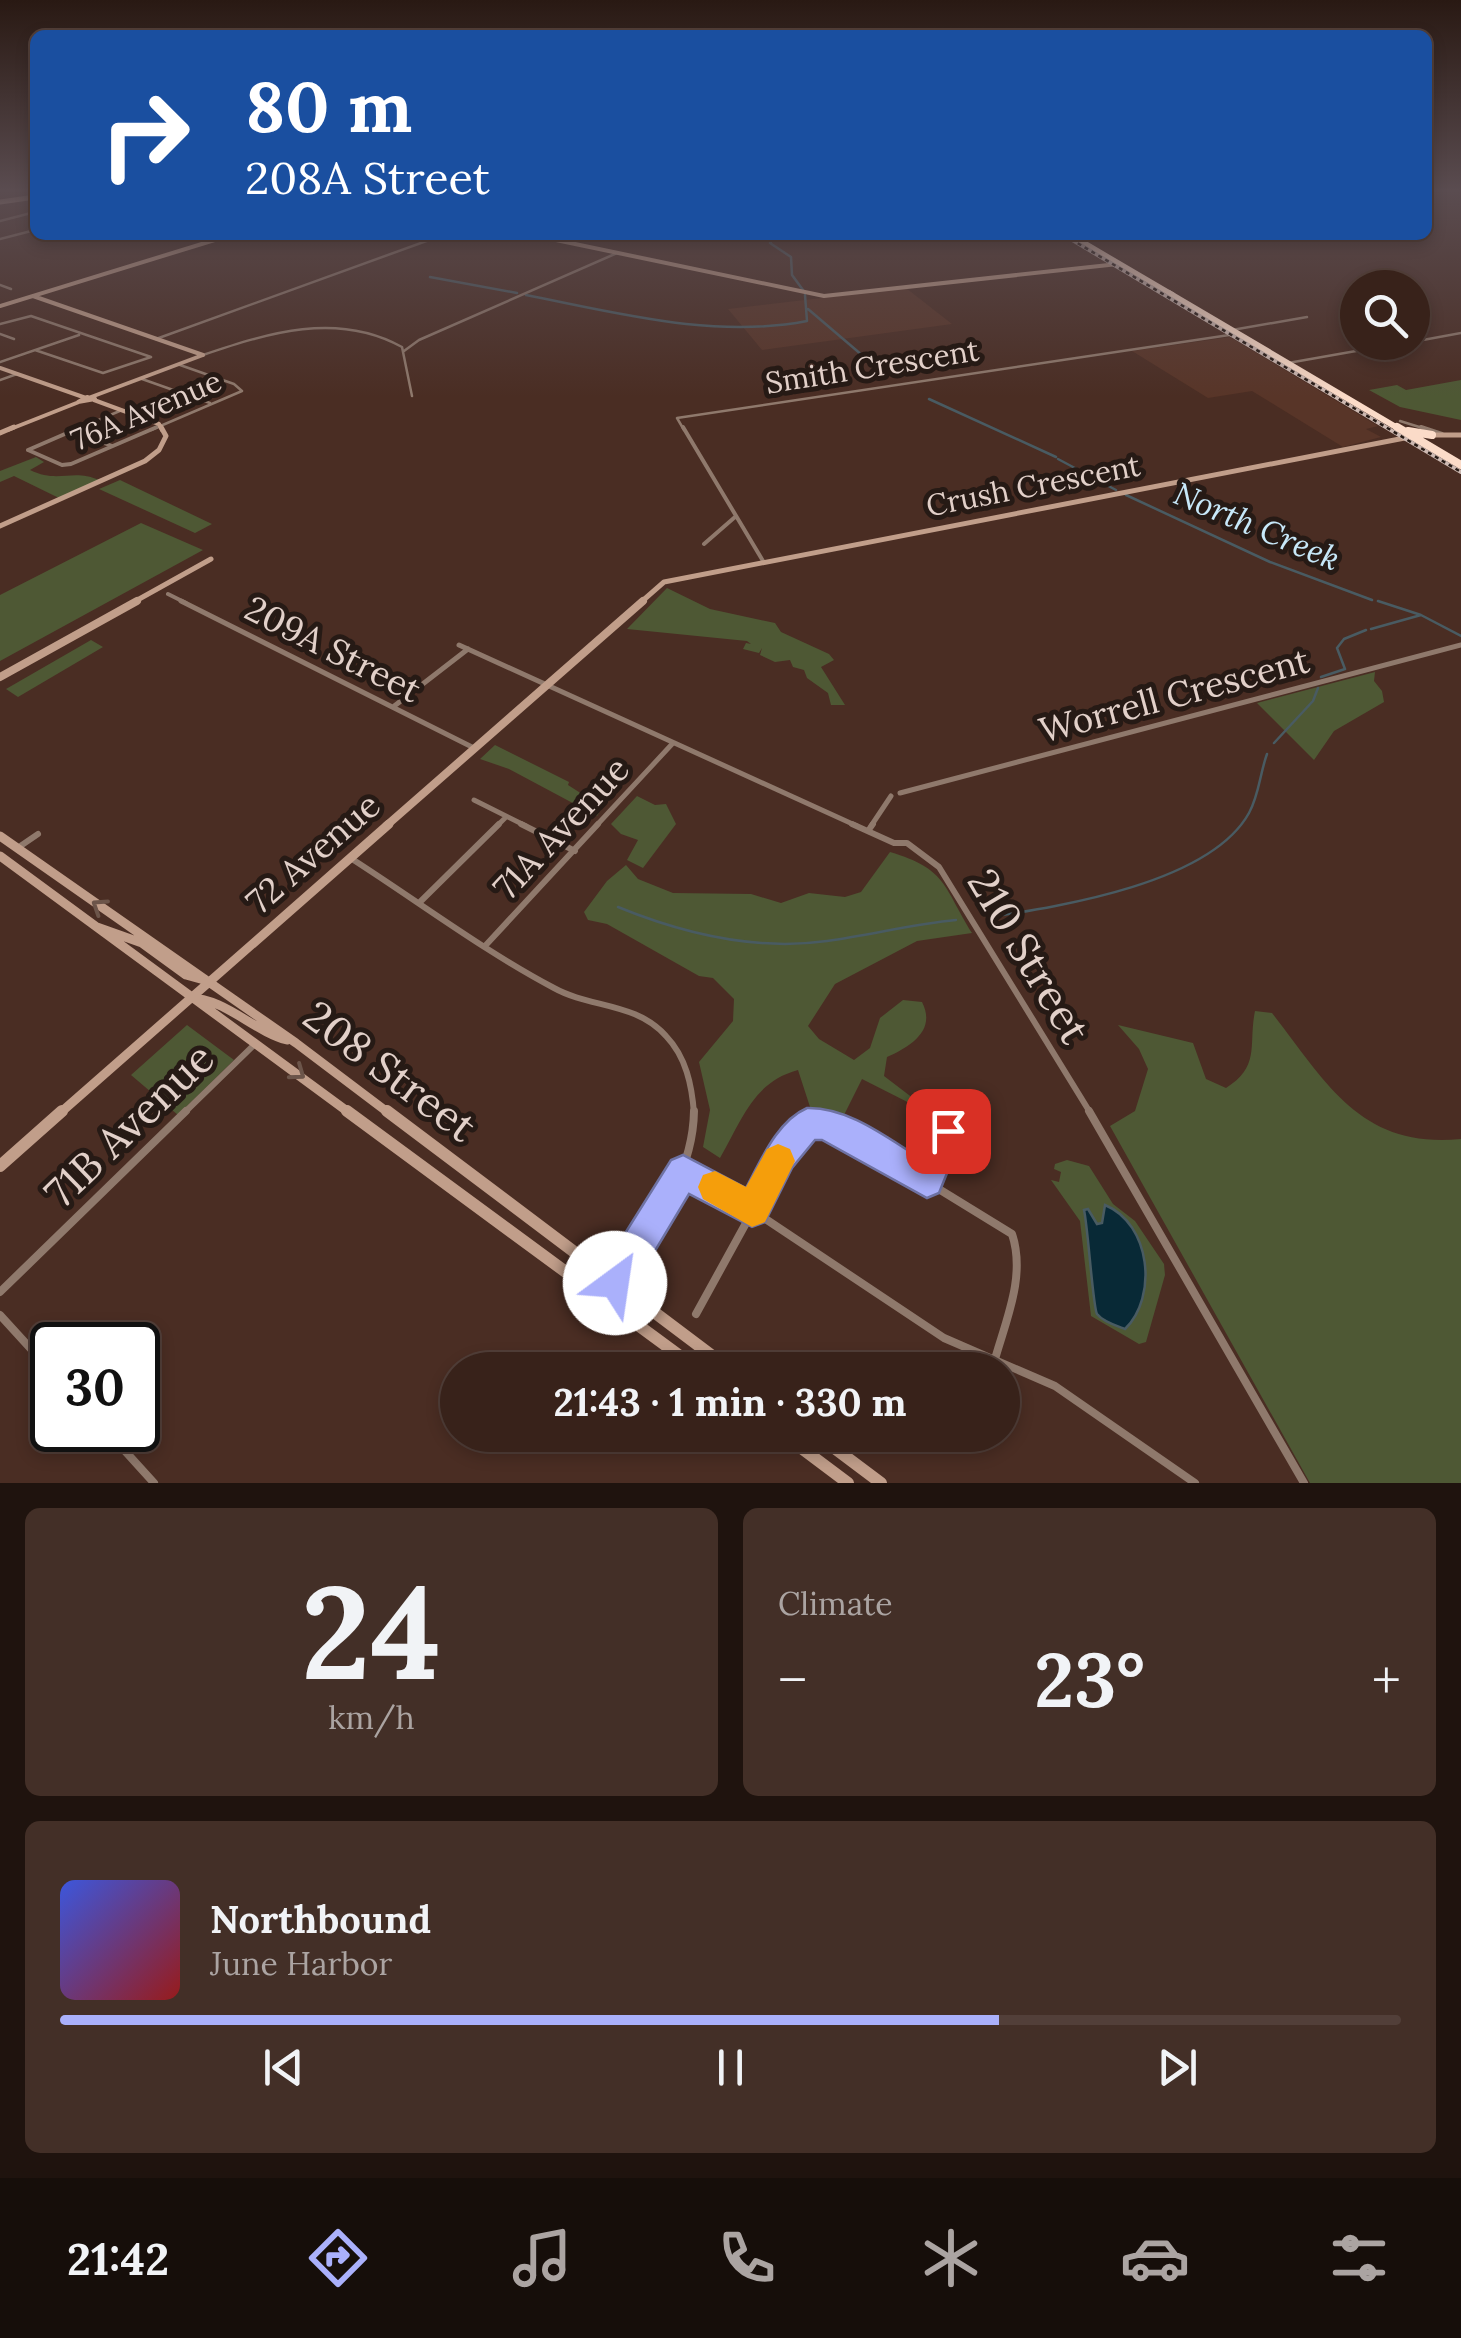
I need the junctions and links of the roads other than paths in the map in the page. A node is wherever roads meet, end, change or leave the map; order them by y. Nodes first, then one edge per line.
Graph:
1 (153, 259) edge
2 (376, 259) edge
3 (603, 259) edge
4 (647, 259) edge
5 (1105, 259) edge
6 (1111, 259) edge
7 (1112, 259) edge
8 (1103, 262) junction
9 (1118, 263) junction
10 (1076, 266) junction
11 (0, 286) edge
12 (11, 289) dead end
13 (33, 296) junction
14 (0, 306) edge
15 (1307, 317) dead end
16 (0, 324) edge
17 (1235, 332) junction
18 (0, 334) edge
19 (82, 334) junction
20 (1461, 334) edge
21 (14, 339) dead end
22 (156, 339) junction
23 (1430, 339) edge
24 (419, 340) junction
25 (392, 341) junction
26 (35, 350) junction
27 (404, 351) junction
28 (1340, 353) edge
29 (203, 355) junction
30 (1288, 362) junction
31 (0, 365) edge
32 (180, 365) junction
33 (16, 374) junction
34 (142, 379) junction
35 (0, 380) edge
36 (412, 396) dead end
37 (85, 400) junction
38 (212, 404) junction
39 (123, 410) junction
40 (1398, 423) junction
41 (160, 425) junction
42 (72, 431) junction
43 (0, 433) edge
44 (1432, 434) junction
45 (1442, 434) junction
46 (1461, 435) edge
47 (1412, 436) junction
48 (1398, 438) junction
49 (112, 446) junction
50 (1461, 465) edge
51 (735, 517) junction
52 (0, 526) edge
53 (704, 544) dead end
54 (208, 558) dead end
55 (763, 561) junction
56 (664, 582) joint
57 (168, 594) dead end
58 (459, 645) dead end
59 (1461, 645) edge
60 (468, 649) junction
61 (0, 674) edge
62 (546, 684) junction
63 (394, 707) junction
64 (673, 743) junction
65 (474, 748) junction
66 (900, 793) dead end
67 (891, 796) dead end
68 (474, 800) dead end
69 (505, 818) junction
70 (868, 832) junction
71 (38, 834) dead end
72 (0, 836) edge
73 (16, 849) junction
74 (575, 852) junction
75 (0, 856) edge
76 (350, 858) junction
77 (420, 902) junction
78 (92, 926) junction
79 (484, 947) junction
80 (208, 981) junction
81 (189, 998) junction
82 (256, 1043) junction
83 (296, 1043) junction
84 (948, 1131) dead end
85 (0, 1166) edge
86 (683, 1172) junction
87 (927, 1181) junction
88 (752, 1210) junction
89 (615, 1283) junction
90 (0, 1292) edge
91 (605, 1300) junction
92 (0, 1314) edge
93 (696, 1314) dead end
94 (30, 1347) edge
95 (675, 1352) edge
96 (707, 1352) edge
97 (969, 1352) edge
98 (996, 1352) edge
99 (1020, 1374) edge
100 (126, 1452) edge
101 (807, 1452) edge
102 (840, 1452) edge
103 (154, 1483) edge
104 (848, 1483) edge
105 (881, 1483) edge
106 (1195, 1483) edge
107 (1304, 1483) edge

1 - 13 main road
2 - 22 street
3 - 24 street
4 - 10 main road
5 - 8 highway
6 - 9 highway
7 - 9 highway
8 - 9 main road
8 - 10 main road
9 - 10 main road
9 - 17 highway
11 - 12 street
13 - 14 main road
13 - 22 main road
15 - 17 street, Smith Crescent
16 - 19 street
17 - 30 highway
17 - 51 street, Smith Crescent
18 - 21 street
19 - 26 street
19 - 26 street
20 - 23 street
22 - 29 main road
24 - 25 street
24 - 27 street
25 - 27 street
25 - 29 street
26 - 31 street
27 - 36 street
28 - 30 street
29 - 32 main road
30 - 40 highway
31 - 33 main road
32 - 34 main road
32 - 38 street, 76A Avenue
33 - 35 street
33 - 37 main road
34 - 37 main road
34 - 38 street
37 - 39 main road
37 - 43 main road
38 - 41 street, 76A Avenue
39 - 41 main road
39 - 42 street
40 - 44 highway
40 - 45 street
40 - 47 highway
40 - 48 highway
41 - 49 street, 76A Avenue
41 - 52 main road
42 - 49 street
42 - 49 street, 76A Avenue
44 - 45 main road, Crush Crescent
44 - 47 main road, Crush Crescent
45 - 46 main road, Crush Crescent
47 - 48 main road, Crush Crescent
47 - 50 highway
48 - 55 main road, Crush Crescent
51 - 53 street
51 - 55 street, Smith Crescent
54 - 61 main road
55 - 56 main road, Crush Crescent
56 - 62 main road, 72 Avenue
57 - 63 street, 209A Street
58 - 60 street, 210 Street
59 - 66 street, Worrell Crescent
60 - 62 street, 210 Street
60 - 63 street
62 - 64 street, 210 Street
62 - 65 main road, 72 Avenue
63 - 65 street, 209A Street
64 - 70 street, 210 Street
64 - 74 street, 71A Avenue
65 - 76 main road, 72 Avenue
67 - 70 street
68 - 69 street
69 - 74 street
69 - 77 street
70 - 107 street, 210 Street
71 - 73 street
72 - 73 main road, 208 Street
80 -> 73 main road, 208 Street
74 - 79 street, 71A Avenue
75 - 78 main road, 208 Street
76 - 77 street
76 - 80 main road, 72 Avenue
77 - 79 street
78 - 80 main road
78 - 81 main road, 208 Street
79 - 86 street
80 - 81 main road, 72 Avenue
80 - 83 main road, 208 Street
81 - 82 main road, 208 Street
81 - 83 main road
81 - 85 main road, 72 Avenue
82 - 90 street, 71B Avenue
82 -> 91 main road, 208 Street
83 - 89 main road, 208 Street
84 - 87 street
86 - 88 street
86 - 89 street
87 - 88 street
87 - 98 street
88 - 93 street
88 - 97 street
89 - 91 street
89 - 96 main road, 208 Street
91 - 95 main road, 208 Street
92 - 94 street
99 - 106 street
100 - 103 street
101 - 104 main road
102 - 105 main road

